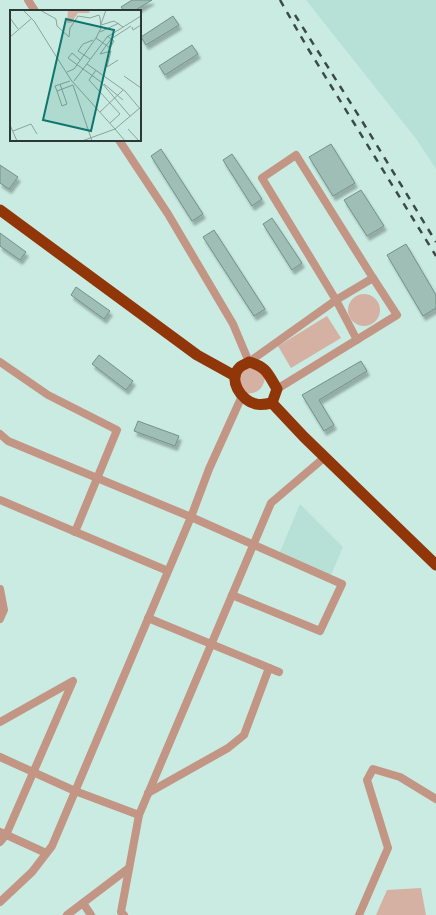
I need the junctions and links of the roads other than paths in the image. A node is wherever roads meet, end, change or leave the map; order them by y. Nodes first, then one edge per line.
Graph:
1 (28, 0) edge
2 (34, 10) edge
3 (121, 141) edge
4 (0, 210) edge
5 (373, 278) junction
6 (336, 300) junction
7 (357, 340) junction
8 (0, 362) edge
9 (249, 362) junction
10 (235, 376) junction
11 (277, 389) junction
12 (242, 396) junction
13 (272, 403) junction
14 (0, 436) edge
15 (325, 457) junction
16 (97, 478) junction
17 (0, 500) edge
18 (191, 517) junction
19 (75, 532) junction
20 (253, 545) junction
21 (436, 565) edge
22 (168, 571) junction
23 (0, 589) edge
24 (232, 595) junction
25 (148, 618) junction
26 (0, 619) edge
27 (211, 644) junction
28 (269, 668) junction
29 (279, 672) dead end
30 (0, 722) edge
31 (0, 758) edge
32 (32, 773) junction
33 (75, 792) junction
34 (148, 792) junction
35 (436, 799) edge
36 (138, 815) junction
37 (2, 836) edge
38 (46, 853) junction
39 (129, 868) junction
40 (0, 902) edge
41 (83, 903) junction
42 (122, 914) edge
43 (67, 915) edge
44 (91, 915) edge
45 (359, 915) edge

1 - 2 street
3 - 9 street
4 - 10 highway
5 - 6 street
5 - 6 street
5 - 7 street
6 - 7 street
6 - 9 street
7 - 11 street
8 - 16 street
9 - 10 highway
9 - 11 highway
10 - 12 highway
11 - 13 highway
12 - 13 highway
12 - 18 street
13 - 15 highway
14 - 16 street
15 - 20 street
15 - 21 highway
16 - 18 street
16 - 19 street
17 - 19 street
18 - 20 street
18 - 22 street
19 - 22 street
20 - 24 street
20 - 24 street
22 - 25 street
23 - 26 street
24 - 27 street
25 - 27 street
25 - 33 street
27 - 28 street
27 - 34 street
28 - 29 street
28 - 34 street
30 - 32 street
31 - 32 street
32 - 33 street
32 - 37 street
33 - 36 street
33 - 38 street
34 - 36 street
35 - 45 street
36 - 39 street
37 - 38 street
38 - 40 street
39 - 41 street
39 - 42 street
41 - 43 street
41 - 44 street

